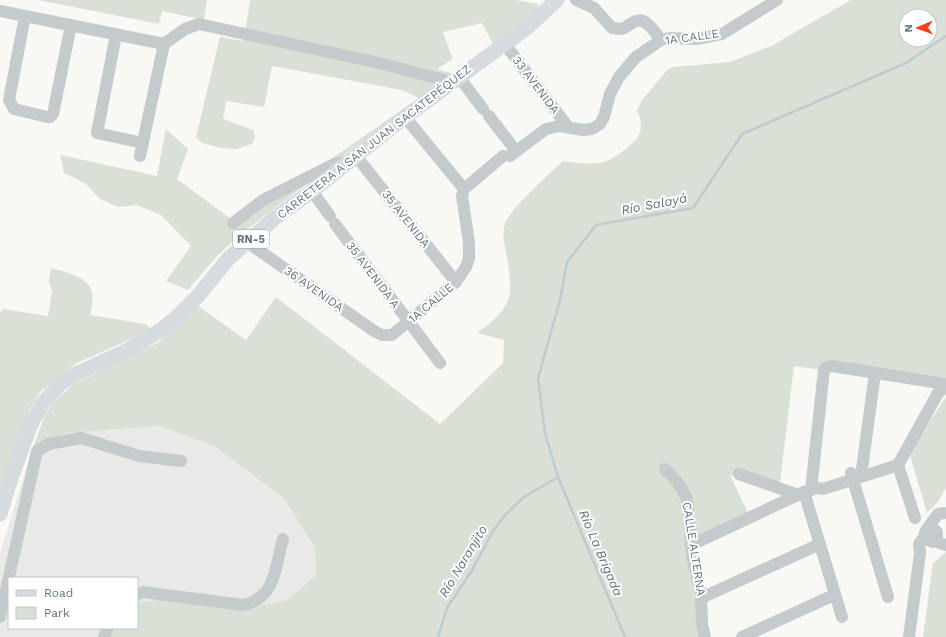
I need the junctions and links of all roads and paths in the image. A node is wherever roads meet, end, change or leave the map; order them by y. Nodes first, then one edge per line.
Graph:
1 (557, 0) edge
2 (576, 0) edge
3 (777, 0) edge
4 (0, 11) edge
5 (25, 16) junction
6 (71, 25) junction
7 (116, 35) junction
8 (661, 40) junction
9 (504, 43) junction
10 (164, 44) junction
11 (455, 79) junction
12 (405, 117) junction
13 (568, 127) junction
14 (142, 143) junction
15 (510, 155) junction
16 (140, 156) dead end
17 (352, 159) junction
18 (464, 189) junction
19 (312, 191) junction
20 (233, 223) dead end
21 (247, 242) junction
22 (456, 282) junction
23 (408, 322) junction
24 (382, 335) joint
25 (440, 364) dead end
26 (875, 373) junction
27 (946, 385) edge
28 (181, 461) dead end
29 (899, 462) junction
30 (665, 469) dead end
31 (739, 474) dead end
32 (856, 474) junction
33 (807, 491) junction
34 (945, 511) edge
35 (0, 514) edge
36 (916, 518) dead end
37 (936, 537) edge
38 (283, 540) dead end
39 (691, 544) junction
40 (820, 544) junction
41 (9, 577) edge
42 (8, 581) edge
43 (138, 594) edge
44 (834, 595) junction
45 (888, 597) dead end
46 (701, 598) junction
47 (0, 617) edge
48 (842, 617) dead end
49 (705, 637) edge
50 (742, 637) edge
51 (909, 637) edge

1 - 9 main road, CARRETERA A SAN JUAN SACATEPÉQUEZ / RN-5
2 - 8 street
3 - 8 street, 1A CALLE
4 - 5 street
5 - 6 street
5 - 6 street
6 - 7 street
7 - 10 street
7 - 14 street
8 - 13 street, 1A CALLE
9 - 11 main road, CARRETERA A SAN JUAN SACATEPÉQUEZ / RN-5
9 - 13 street, 33 AVENIDA
10 - 11 street
10 - 14 street
11 - 12 main road, CARRETERA A SAN JUAN SACATEPÉQUEZ / RN-5
11 - 15 street
12 - 17 main road, CARRETERA A SAN JUAN SACATEPÉQUEZ / RN-5
12 - 18 street
13 - 15 street, 1A CALLE
14 - 16 street
15 - 18 street, 1A CALLE
17 - 19 main road, CARRETERA A SAN JUAN SACATEPÉQUEZ / RN-5
17 - 20 street
17 - 22 street, 35 AVENIDA
18 - 22 street, 1A CALLE
19 - 21 main road, CARRETERA A SAN JUAN SACATEPÉQUEZ / RN-5
19 - 23 street, 35 AVENIDA A
21 - 24 street, 36 AVENIDA
21 - 35 main road, CARRETERA A SAN JUAN SACATEPÉQUEZ / RN-5
22 - 23 street, 1A CALLE
23 - 24 street, 1A CALLE
23 - 25 street, 35 AVENIDA A
26 - 27 street
26 - 32 street
26 - 33 street
27 - 29 street
28 - 41 street
29 - 32 street
29 - 36 street
30 - 39 street, CALLE ALTERNA
31 - 33 street
32 - 33 street
32 - 45 street
33 - 39 street
33 - 40 street
34 - 37 street
37 - 51 street
38 - 43 street
39 - 46 street, CALLE ALTERNA
40 - 44 street
40 - 46 street
42 - 47 street
44 - 48 street
44 - 50 street
46 - 49 street, CALLE ALTERNA

